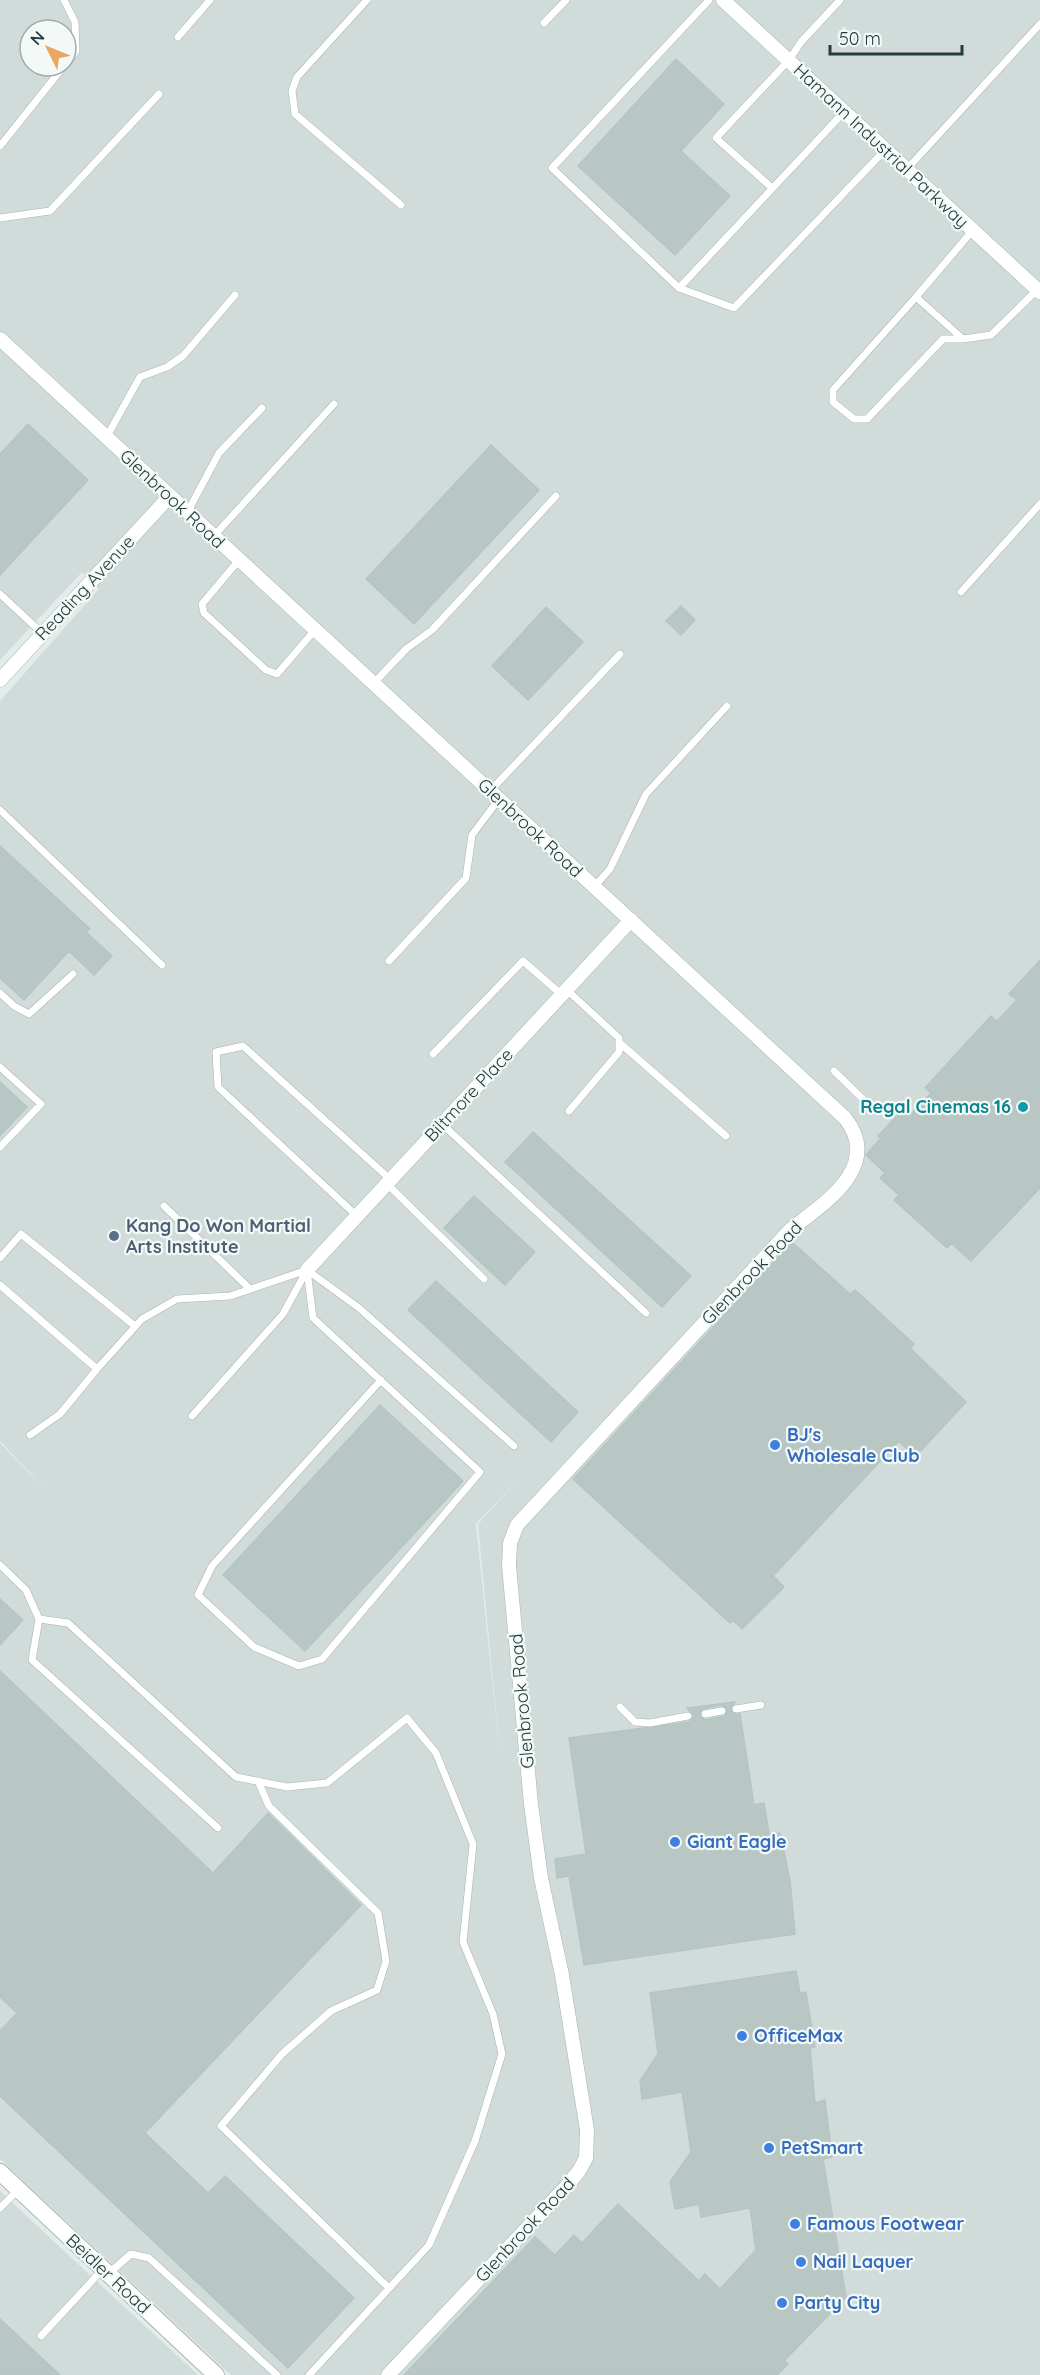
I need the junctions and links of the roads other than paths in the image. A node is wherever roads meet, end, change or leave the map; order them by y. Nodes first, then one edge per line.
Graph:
1 (64, 0) edge
2 (210, 0) edge
3 (367, 0) edge
4 (566, 0) edge
5 (709, 0) edge
6 (840, 0) edge
7 (725, 1) edge
8 (73, 18) edge
9 (544, 23) dead end
10 (1040, 24) edge
11 (178, 37) dead end
12 (789, 60) junction
13 (55, 78) edge
14 (159, 94) dead end
15 (844, 112) junction
16 (0, 146) edge
17 (886, 149) junction
18 (906, 169) junction
19 (771, 187) junction
20 (401, 205) dead end
21 (0, 218) edge
22 (973, 230) junction
23 (679, 288) junction
24 (1039, 289) edge
25 (235, 295) dead end
26 (916, 297) junction
27 (0, 339) edge
28 (963, 339) junction
29 (334, 404) dead end
30 (262, 408) dead end
31 (106, 438) junction
32 (169, 496) junction
33 (556, 496) dead end
34 (1040, 504) edge
35 (187, 513) junction
36 (213, 537) junction
37 (239, 560) junction
38 (961, 592) dead end
39 (0, 594) edge
40 (315, 630) junction
41 (43, 634) junction
42 (620, 654) dead end
43 (0, 680) edge
44 (373, 684) junction
45 (727, 706) dead end
46 (495, 795) junction
47 (0, 810) edge
48 (594, 886) junction
49 (631, 920) junction
50 (389, 961) dead end
51 (162, 964) dead end
52 (73, 974) dead end
53 (564, 992) junction
54 (0, 993) edge
55 (621, 1044) junction
56 (433, 1054) dead end
57 (0, 1067) edge
58 (834, 1071) dead end
59 (869, 1105) dead end
60 (569, 1111) dead end
61 (442, 1124) junction
62 (726, 1136) dead end
63 (0, 1147) edge
64 (389, 1182) junction
65 (164, 1206) dead end
66 (357, 1216) junction
67 (0, 1258) edge
68 (307, 1270) junction
69 (484, 1279) dead end
70 (0, 1285) edge
71 (250, 1289) junction
72 (646, 1313) dead end
73 (135, 1326) junction
74 (97, 1369) junction
75 (381, 1380) junction
76 (192, 1416) dead end
77 (30, 1435) dead end
78 (514, 1446) dead end
79 (0, 1565) edge
80 (39, 1619) junction
81 (761, 1705) dead end
82 (620, 1707) dead end
83 (736, 1709) dead end
84 (722, 1711) dead end
85 (705, 1714) dead end
86 (688, 1716) dead end
87 (258, 1781) junction
88 (218, 1828) dead end
89 (0, 2172) edge
90 (18, 2190) junction
91 (0, 2208) edge
92 (106, 2271) junction
93 (389, 2288) junction
94 (41, 2336) dead end
95 (216, 2375) edge
96 (277, 2375) edge
97 (309, 2375) edge
98 (388, 2375) edge

1 - 8 lane
2 - 11 lane
3 - 20 lane
4 - 9 lane
5 - 23 lane
6 - 12 lane
7 - 12 street, Hamann Industrial Parkway
10 - 18 lane
12 - 15 street, Hamann Industrial Parkway
12 - 19 lane
13 - 16 lane
14 - 21 lane
15 - 17 street, Hamann Industrial Parkway
15 - 19 lane
17 - 18 street, Hamann Industrial Parkway
17 - 23 lane
18 - 22 street, Hamann Industrial Parkway
19 - 23 lane
22 - 24 street, Hamann Industrial Parkway
22 - 26 lane
24 - 28 lane
25 - 31 lane
26 - 28 lane
26 - 28 lane
27 - 31 street, Glenbrook Road
29 - 36 lane
30 - 35 lane
31 - 32 street, Glenbrook Road
32 - 35 street, Glenbrook Road
32 - 41 street, Reading Avenue
33 - 44 lane
34 - 38 lane
35 - 36 street, Glenbrook Road
36 - 37 street, Glenbrook Road
37 - 40 street, Glenbrook Road
37 - 40 lane
39 - 41 lane
40 - 44 street, Glenbrook Road
41 - 43 street, Reading Avenue
42 - 46 lane
44 - 46 street, Glenbrook Road
45 - 48 lane
46 - 48 street, Glenbrook Road
46 - 50 lane
47 - 51 lane
48 - 49 street, Glenbrook Road
49 - 53 street, Biltmore Place
49 - 98 street, Glenbrook Road
52 - 54 lane
53 - 55 lane
53 - 56 lane
53 - 61 street, Biltmore Place
55 - 60 lane
55 - 62 lane
57 - 63 lane
58 - 59 lane
61 - 64 street, Biltmore Place
61 - 72 lane
64 - 66 street, Biltmore Place
64 - 66 lane
64 - 69 lane
65 - 71 lane
66 - 68 street, Biltmore Place
67 - 73 lane
68 - 71 lane
68 - 75 lane
68 - 76 lane
68 - 78 lane
70 - 74 lane
71 - 73 lane
73 - 74 lane
74 - 77 lane
75 - 75 lane
79 - 80 lane
80 - 87 lane
80 - 88 lane
81 - 83 lane
82 - 86 lane
84 - 85 lane
87 - 93 lane
87 - 93 lane
89 - 90 street, Beidler Road
90 - 91 lane
90 - 92 street, Beidler Road
92 - 94 lane
92 - 95 street, Beidler Road
92 - 96 lane
93 - 97 lane

